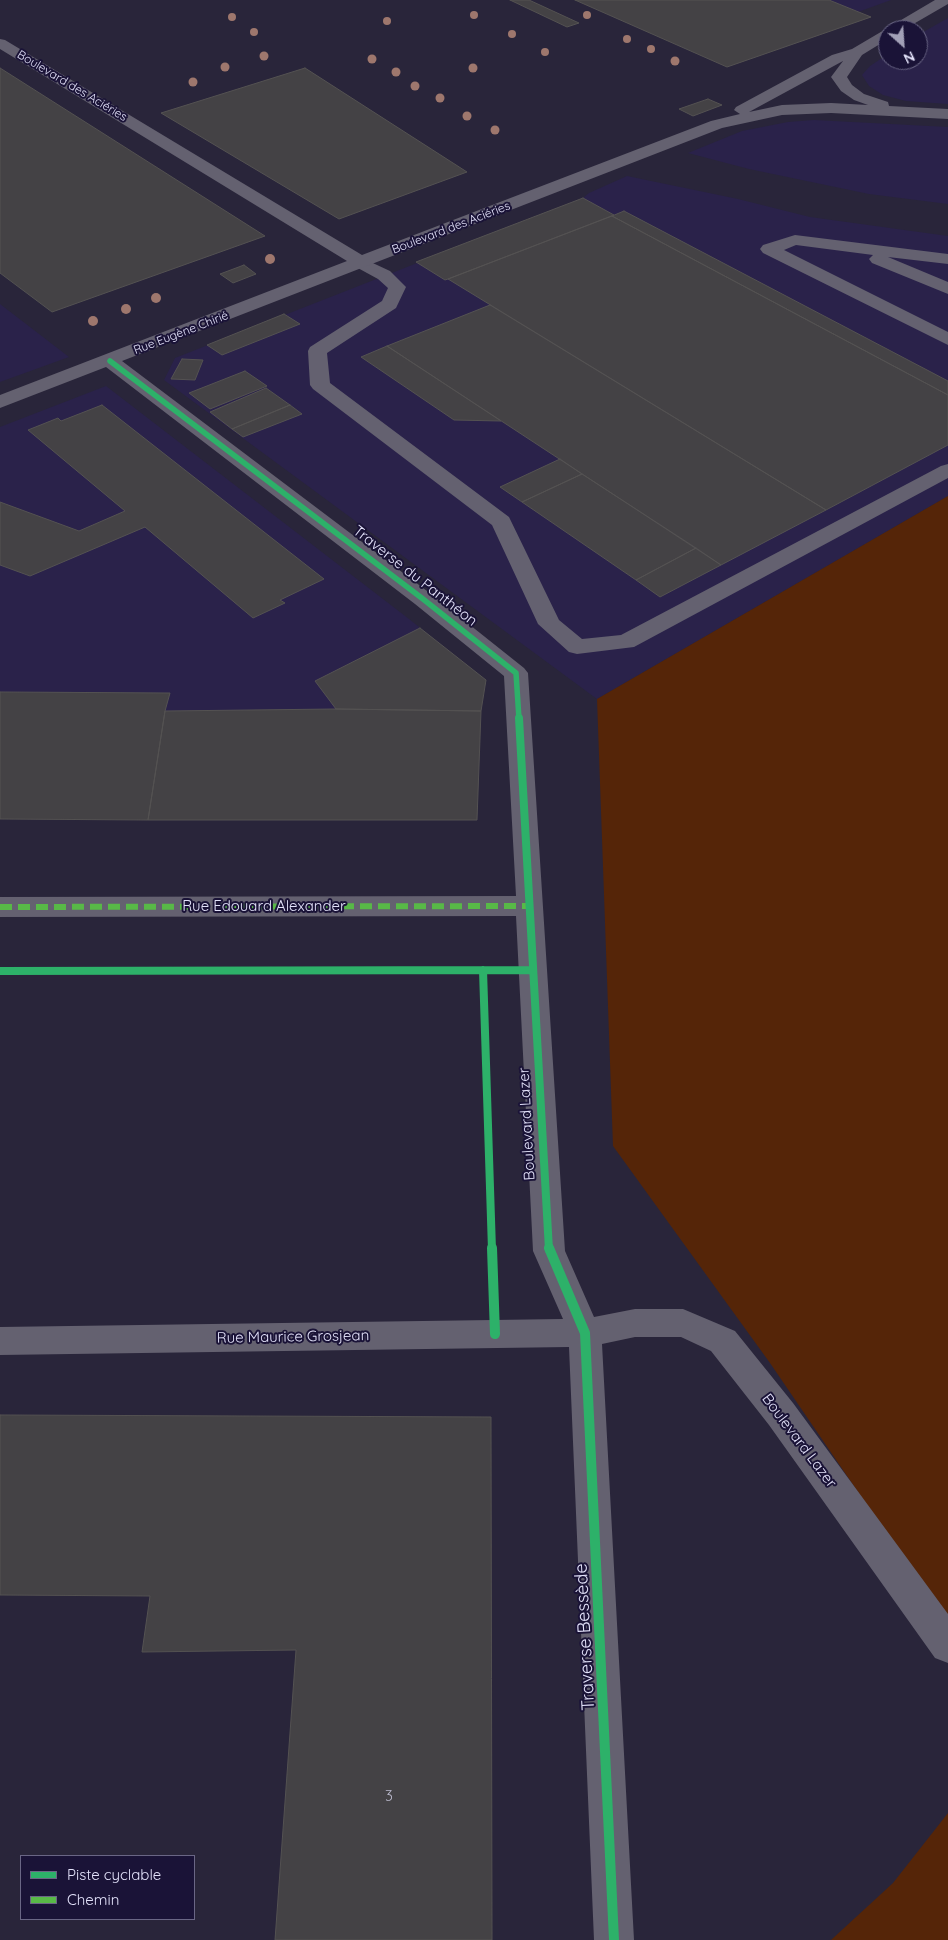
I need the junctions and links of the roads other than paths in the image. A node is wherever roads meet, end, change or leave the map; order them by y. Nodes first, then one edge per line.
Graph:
1 (944, 0) edge
2 (909, 20) edge
3 (878, 39) edge
4 (0, 42) edge
5 (857, 52) junction
6 (898, 112) junction
7 (948, 114) edge
8 (717, 124) junction
9 (850, 246) junction
10 (948, 259) edge
11 (362, 263) junction
12 (948, 289) edge
13 (948, 339) edge
14 (110, 361) junction
15 (0, 402) edge
16 (948, 470) edge
17 (528, 906) junction
18 (0, 907) edge
19 (585, 1333) junction
20 (0, 1341) edge
21 (948, 1645) edge
22 (614, 1940) edge

1 - 2 street
3 - 5 street
4 - 11 street, Boulevard des Aciéries
5 - 6 street
5 - 8 street
6 - 7 street, Boulevard des Aciéries
6 - 8 street, Boulevard des Aciéries
8 - 11 street, Boulevard des Aciéries
9 - 10 street
9 - 12 street
9 - 13 street
11 - 14 street, Rue Eugène Chirié
11 - 16 street
14 - 15 street, Rue Eugène Chirié
14 - 17 street, Traverse du Panthéon
17 - 18 street, Rue Edouard Alexander
17 - 19 street, Boulevard Lazer
19 - 20 street, Rue Maurice Grosjean
19 - 21 street, Boulevard Lazer
19 - 22 street, Traverse Bessède

